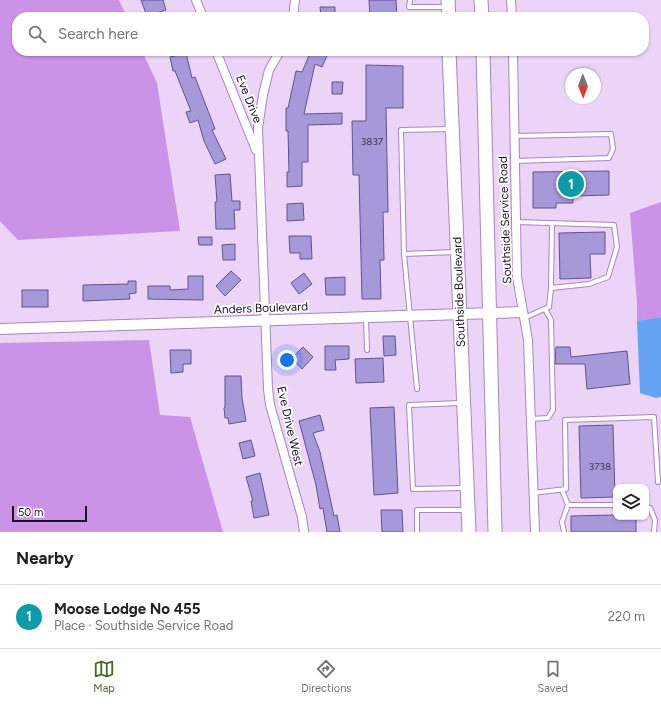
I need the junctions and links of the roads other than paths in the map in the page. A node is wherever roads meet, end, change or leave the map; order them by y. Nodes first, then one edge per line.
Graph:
1 (196, 0) edge
2 (296, 0) edge
3 (410, 0) edge
4 (481, 0) edge
5 (511, 0) edge
6 (448, 8) edge
7 (201, 12) edge
8 (294, 12) edge
9 (482, 12) edge
10 (512, 12) edge
11 (218, 56) edge
12 (277, 56) edge
13 (449, 56) edge
14 (482, 56) edge
15 (513, 56) edge
16 (452, 129) junction
17 (514, 136) junction
18 (258, 156) junction
19 (515, 161) junction
20 (516, 222) junction
21 (552, 224) junction
22 (458, 252) junction
23 (404, 254) junction
24 (550, 288) junction
25 (545, 309) junction
26 (460, 314) junction
27 (489, 314) junction
28 (523, 315) junction
29 (411, 316) junction
30 (366, 317) junction
31 (265, 320) junction
32 (0, 329) edge
33 (367, 350) dead end
34 (417, 389) dead end
35 (464, 403) junction
36 (530, 419) junction
37 (658, 482) dead end
38 (468, 488) junction
39 (562, 490) junction
40 (533, 493) junction
41 (613, 504) edge
42 (568, 505) junction
43 (649, 508) edge
44 (468, 510) junction
45 (304, 532) edge
46 (417, 532) edge
47 (469, 532) edge
48 (495, 532) edge
49 (535, 532) edge
50 (564, 532) edge
51 (654, 532) edge

1 - 7 street
2 - 8 street
3 - 6 lane
4 - 9 highway
5 - 10 street
11 - 18 street, Eve Drive
12 - 18 street
13 - 16 highway, Southside Boulevard
14 - 27 highway
15 - 17 street, Southside Service Road
16 - 22 highway, Southside Boulevard
16 - 23 lane
17 - 19 street, Southside Service Road
17 - 19 lane
18 - 31 street, Eve Drive West
19 - 20 street, Southside Service Road
20 - 21 lane
20 - 28 street, Southside Service Road
21 - 24 lane
21 - 24 lane
22 - 23 lane
22 - 26 highway, Southside Boulevard
23 - 29 lane
24 - 25 lane
25 - 28 lane
25 - 36 lane
26 - 27 street, Anders Boulevard
26 - 29 street, Anders Boulevard
26 - 35 highway, Southside Boulevard
27 - 28 street, Anders Boulevard
27 - 48 highway
28 - 36 street, Southside Service Road
29 - 30 street, Anders Boulevard
29 - 34 lane
30 - 31 street, Anders Boulevard
30 - 33 lane
31 - 32 street, Anders Boulevard
31 - 45 street, Eve Drive West
35 - 38 highway, Southside Boulevard
35 - 38 lane
36 - 40 street, Southside Service Road
37 - 39 lane
38 - 44 highway, Southside Boulevard
39 - 40 lane
39 - 42 lane
40 - 49 street, Southside Service Road
41 - 42 lane
42 - 50 lane
43 - 51 lane
44 - 46 lane
44 - 47 highway, Southside Boulevard

